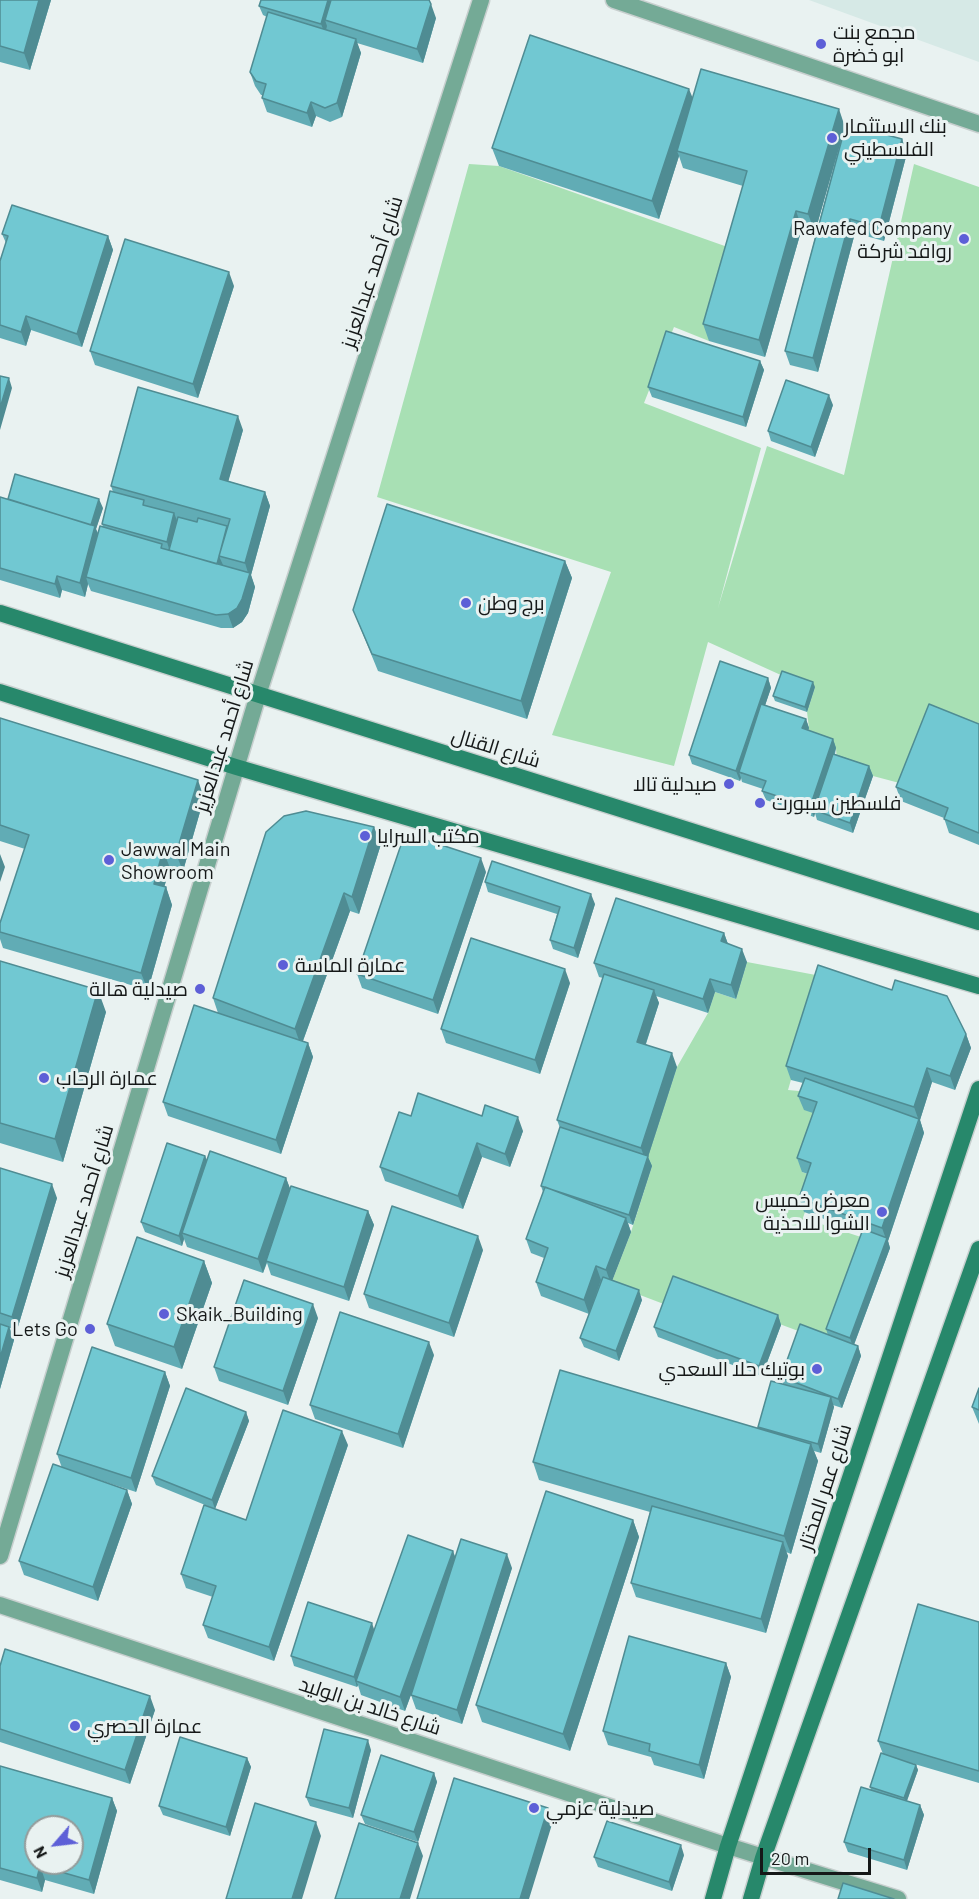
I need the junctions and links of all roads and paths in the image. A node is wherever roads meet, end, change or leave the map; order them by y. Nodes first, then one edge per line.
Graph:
1 (482, 0) edge
2 (614, 0) edge
3 (979, 124) edge
4 (0, 613) edge
5 (0, 692) edge
6 (258, 695) junction
7 (236, 767) junction
8 (979, 922) edge
9 (979, 986) edge
10 (979, 1089) edge
11 (979, 1249) edge
12 (0, 1556) edge
13 (0, 1605) edge
14 (728, 1846) junction
15 (763, 1858) junction
16 (713, 1899) edge
17 (751, 1899) edge
18 (898, 1899) edge

1 - 6 street, شارع أحمد عبدالعزيز
2 - 3 street
4 - 6 main road, شارع القنال
5 - 7 main road
6 - 7 street, شارع أحمد عبدالعزيز
6 - 8 main road, شارع القنال
7 - 9 main road
7 - 12 street, شارع أحمد عبدالعزيز
10 - 14 main road, شارع عمر المختار
11 - 15 main road
13 - 14 street, شارع خالد بن الوليد
14 - 15 street, شارع خالد بن الوليد
14 - 16 main road, شارع عمر المختار
15 - 17 main road
15 - 18 street, شارع خالد بن الوليد

